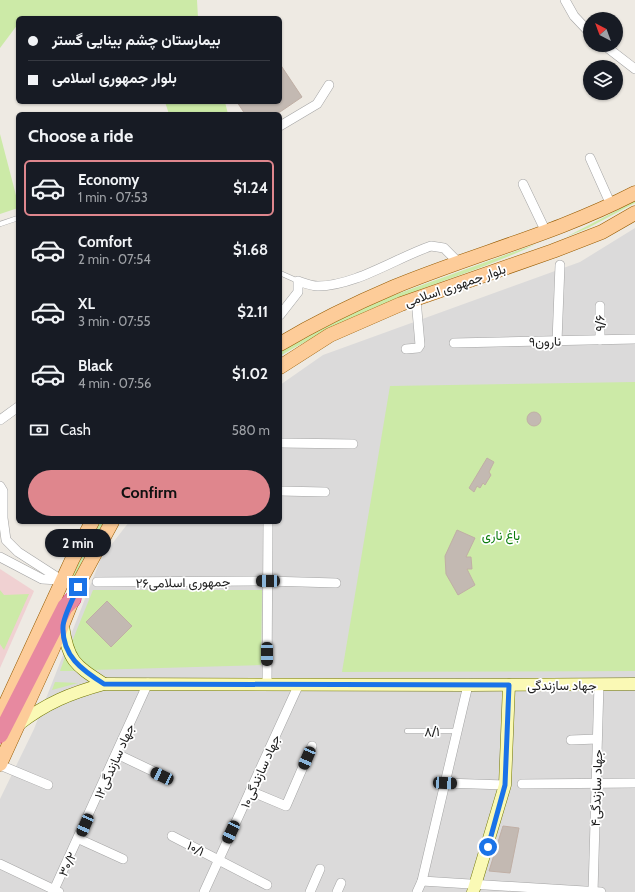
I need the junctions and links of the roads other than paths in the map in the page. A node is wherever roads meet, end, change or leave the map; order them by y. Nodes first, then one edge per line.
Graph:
1 (565, 0) edge
2 (583, 26) edge
3 (613, 52) edge
4 (635, 69) edge
5 (329, 85) dead end
6 (282, 125) edge
7 (590, 158) dead end
8 (523, 184) dead end
9 (635, 193) edge
10 (611, 205) junction
11 (635, 213) edge
12 (16, 219) edge
13 (0, 224) edge
14 (546, 232) junction
15 (553, 251) junction
16 (459, 263) junction
17 (560, 265) dead end
18 (282, 274) edge
19 (298, 281) junction
20 (416, 299) junction
21 (600, 306) dead end
22 (282, 312) edge
23 (635, 339) edge
24 (600, 340) junction
25 (557, 341) junction
26 (282, 343) edge
27 (454, 343) dead end
28 (406, 349) dead end
29 (282, 366) edge
30 (16, 408) edge
31 (0, 420) edge
32 (282, 443) edge
33 (353, 444) dead end
34 (0, 486) edge
35 (282, 491) edge
36 (325, 492) dead end
37 (91, 524) edge
38 (111, 524) edge
39 (268, 524) edge
40 (0, 557) edge
41 (62, 581) junction
42 (268, 581) junction
43 (97, 582) dead end
44 (336, 582) dead end
45 (73, 599) junction
46 (63, 626) junction
47 (148, 683) junction
48 (104, 684) junction
49 (267, 684) junction
50 (299, 684) junction
51 (599, 684) junction
52 (635, 684) edge
53 (468, 685) junction
54 (509, 685) junction
55 (0, 716) edge
56 (18, 725) junction
57 (407, 731) dead end
58 (457, 731) junction
59 (0, 735) edge
60 (597, 739) junction
61 (571, 740) dead end
62 (312, 746) dead end
63 (117, 754) junction
64 (0, 764) edge
65 (162, 776) dead end
66 (596, 782) junction
67 (445, 783) junction
68 (635, 783) edge
69 (522, 784) dead end
70 (48, 785) dead end
71 (505, 785) junction
72 (250, 792) junction
73 (172, 836) dead end
74 (79, 839) junction
75 (123, 859) dead end
76 (219, 860) junction
77 (0, 864) edge
78 (320, 869) dead end
79 (422, 881) junction
80 (267, 885) dead end
81 (475, 888) edge
82 (56, 891) edge
83 (204, 892) edge
84 (310, 892) edge
85 (417, 892) edge
86 (596, 892) edge

1 - 2 street
3 - 4 street
5 - 6 street
7 - 10 street
8 - 14 street
9 - 10 main road, بلوار جمهوری اسلامی
10 - 14 main road, بلوار جمهوری اسلامی
11 - 15 main road, بلوار جمهوری اسلامی
12 - 13 lane
14 - 15 main road
14 - 16 main road, بلوار جمهوری اسلامی
15 - 20 main road, بلوار جمهوری اسلامی
16 - 19 street
16 - 26 main road, بلوار جمهوری اسلامی
17 - 25 street
18 - 19 lane
19 - 22 street
20 - 28 street
20 - 29 main road, بلوار جمهوری اسلامی
21 - 24 street, ۹/۶
23 - 24 street, نارون۹
24 - 25 street, نارون۹
25 - 27 street, نارون۹
30 - 31 street
32 - 33 street
34 - 41 street
35 - 36 street
37 - 41 main road
38 - 45 main road
39 - 42 street
40 - 41 street
41 - 55 main road
42 - 43 street, جمهوری اسلامی۲۶
42 - 44 street, جمهوری اسلامی۲۶
42 - 49 street
45 - 46 main road
45 - 59 highway
46 - 48 main road
46 - 56 main road
47 - 48 main road, جهاد سازندگی
47 - 49 main road, جهاد سازندگی
47 - 63 street, جهاد سازندگی۱۲
48 - 56 main road, جهاد سازندگی
49 - 50 main road, جهاد سازندگی
50 - 53 main road, جهاد سازندگی
50 - 72 street, جهاد سازندگی۱۰
51 - 52 main road, جهاد سازندگی
51 - 54 main road, جهاد سازندگی
51 - 60 street, جهاد سازندگی۴
53 - 54 main road, جهاد سازندگی
53 - 58 street
54 - 71 main road
56 - 64 main road
57 - 58 lane, ۸/۱
58 - 67 street
60 - 61 street
60 - 66 street, جهاد سازندگی۴
62 - 72 street
63 - 65 street
63 - 74 street, جهاد سازندگی۱۲
64 - 70 street
66 - 68 street
66 - 69 street
66 - 86 street, جهاد سازندگی۴
67 - 71 street
67 - 79 street
71 - 81 main road
72 - 76 street, جهاد سازندگی۱۰
73 - 76 street, ۱۰/۱
74 - 75 street
74 - 82 street, ۳۰/۲
76 - 80 street, ۱۰/۱
76 - 83 street, جهاد سازندگی۱۰
77 - 82 street
78 - 84 street
79 - 81 street
79 - 85 street
81 - 86 street

